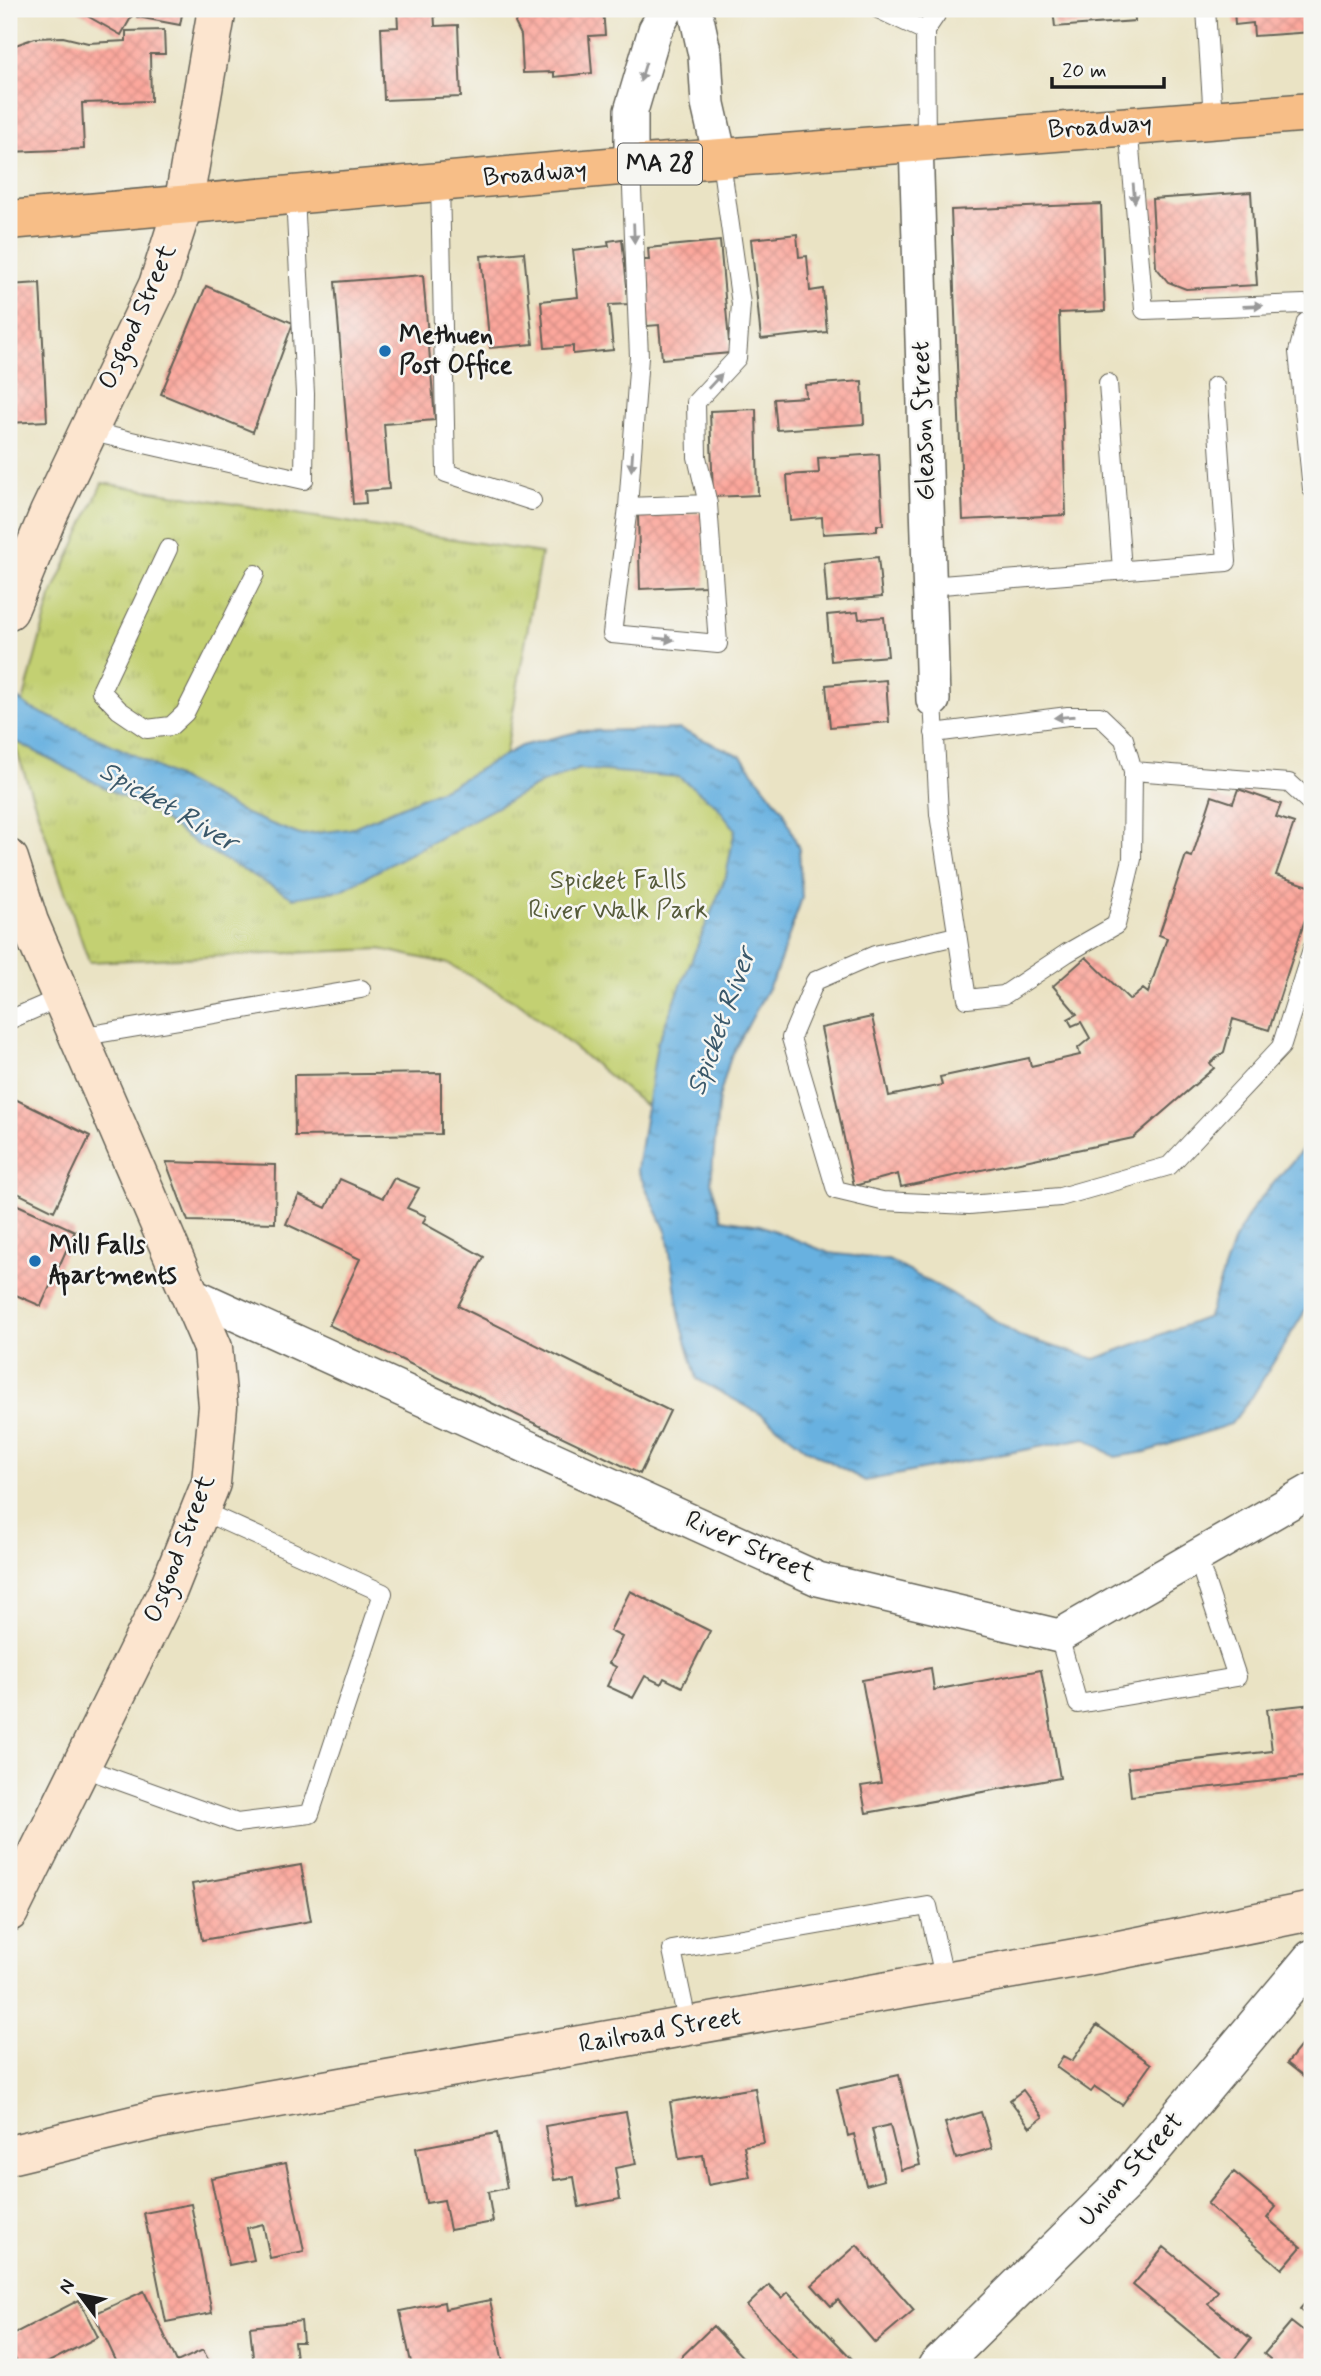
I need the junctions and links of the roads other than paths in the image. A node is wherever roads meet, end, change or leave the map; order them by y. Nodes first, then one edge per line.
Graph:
1 (217, 9) edge
2 (667, 9) edge
3 (695, 9) edge
4 (878, 9) edge
5 (940, 9) edge
6 (1206, 9) edge
7 (925, 31) junction
8 (1312, 111) edge
9 (1213, 119) junction
10 (1128, 125) junction
11 (921, 142) junction
12 (720, 161) junction
13 (631, 165) junction
14 (440, 182) junction
15 (296, 196) junction
16 (183, 206) junction
17 (9, 220) edge
18 (1108, 383) dead end
19 (1215, 386) dead end
20 (87, 431) junction
21 (1312, 489) edge
22 (532, 501) dead end
23 (708, 504) junction
24 (628, 507) junction
25 (169, 549) dead end
26 (1122, 570) junction
27 (255, 574) dead end
28 (929, 586) junction
29 (9, 610) edge
30 (933, 716) junction
31 (1133, 771) junction
32 (1312, 804) edge
33 (9, 859) edge
34 (956, 936) junction
35 (1312, 949) edge
36 (361, 989) dead end
37 (62, 997) junction
38 (9, 1020) edge
39 (79, 1037) junction
40 (189, 1293) junction
41 (1312, 1490) edge
42 (200, 1510) junction
43 (1197, 1556) junction
44 (1059, 1636) junction
45 (81, 1767) junction
46 (1312, 1911) edge
47 (9, 1912) edge
48 (1312, 1959) edge
49 (944, 1981) junction
50 (688, 2026) junction
51 (9, 2155) edge
52 (936, 2367) edge

1 - 16 main road, Osgood Street
2 -> 13 street
3 - 12 street
4 - 7 lane
5 - 7 lane
6 - 9 lane
7 - 11 lane
8 - 9 main road, Broadway / MA 28
9 - 10 main road, Broadway / MA 28
10 - 11 main road, Broadway / MA 28
10 -> 21 lane
11 - 12 main road, Broadway / MA 28
11 - 28 street, Gleason Street
12 - 13 main road, Broadway / MA 28
23 -> 12 lane
13 - 14 main road, Broadway / MA 28
13 -> 24 lane
14 - 15 main road, Broadway / MA 28
14 - 22 lane
15 - 16 main road, Broadway / MA 28
15 - 20 lane
16 - 17 main road, Broadway / MA 28
16 - 20 main road, Osgood Street
18 - 26 lane
19 - 26 lane
20 - 29 main road, Osgood Street
23 - 24 lane
24 -> 23 lane
25 - 27 lane
26 - 28 lane
28 - 30 street, Gleason Street
31 -> 30 lane
30 - 34 lane
31 - 32 lane
31 - 34 lane
33 - 37 main road, Osgood Street
34 - 35 lane
36 - 39 lane
37 - 38 lane
37 - 39 main road, Osgood Street
39 - 40 main road, Osgood Street
40 - 42 main road, Osgood Street
40 - 44 street, River Street
41 - 43 street
42 - 45 main road, Osgood Street
42 - 45 lane
43 - 44 street
43 - 44 lane
45 - 47 main road, Osgood Street
46 - 49 main road, Railroad Street
48 - 52 street, Union Street
49 - 50 main road, Railroad Street
49 - 50 lane
50 - 51 main road, Railroad Street

